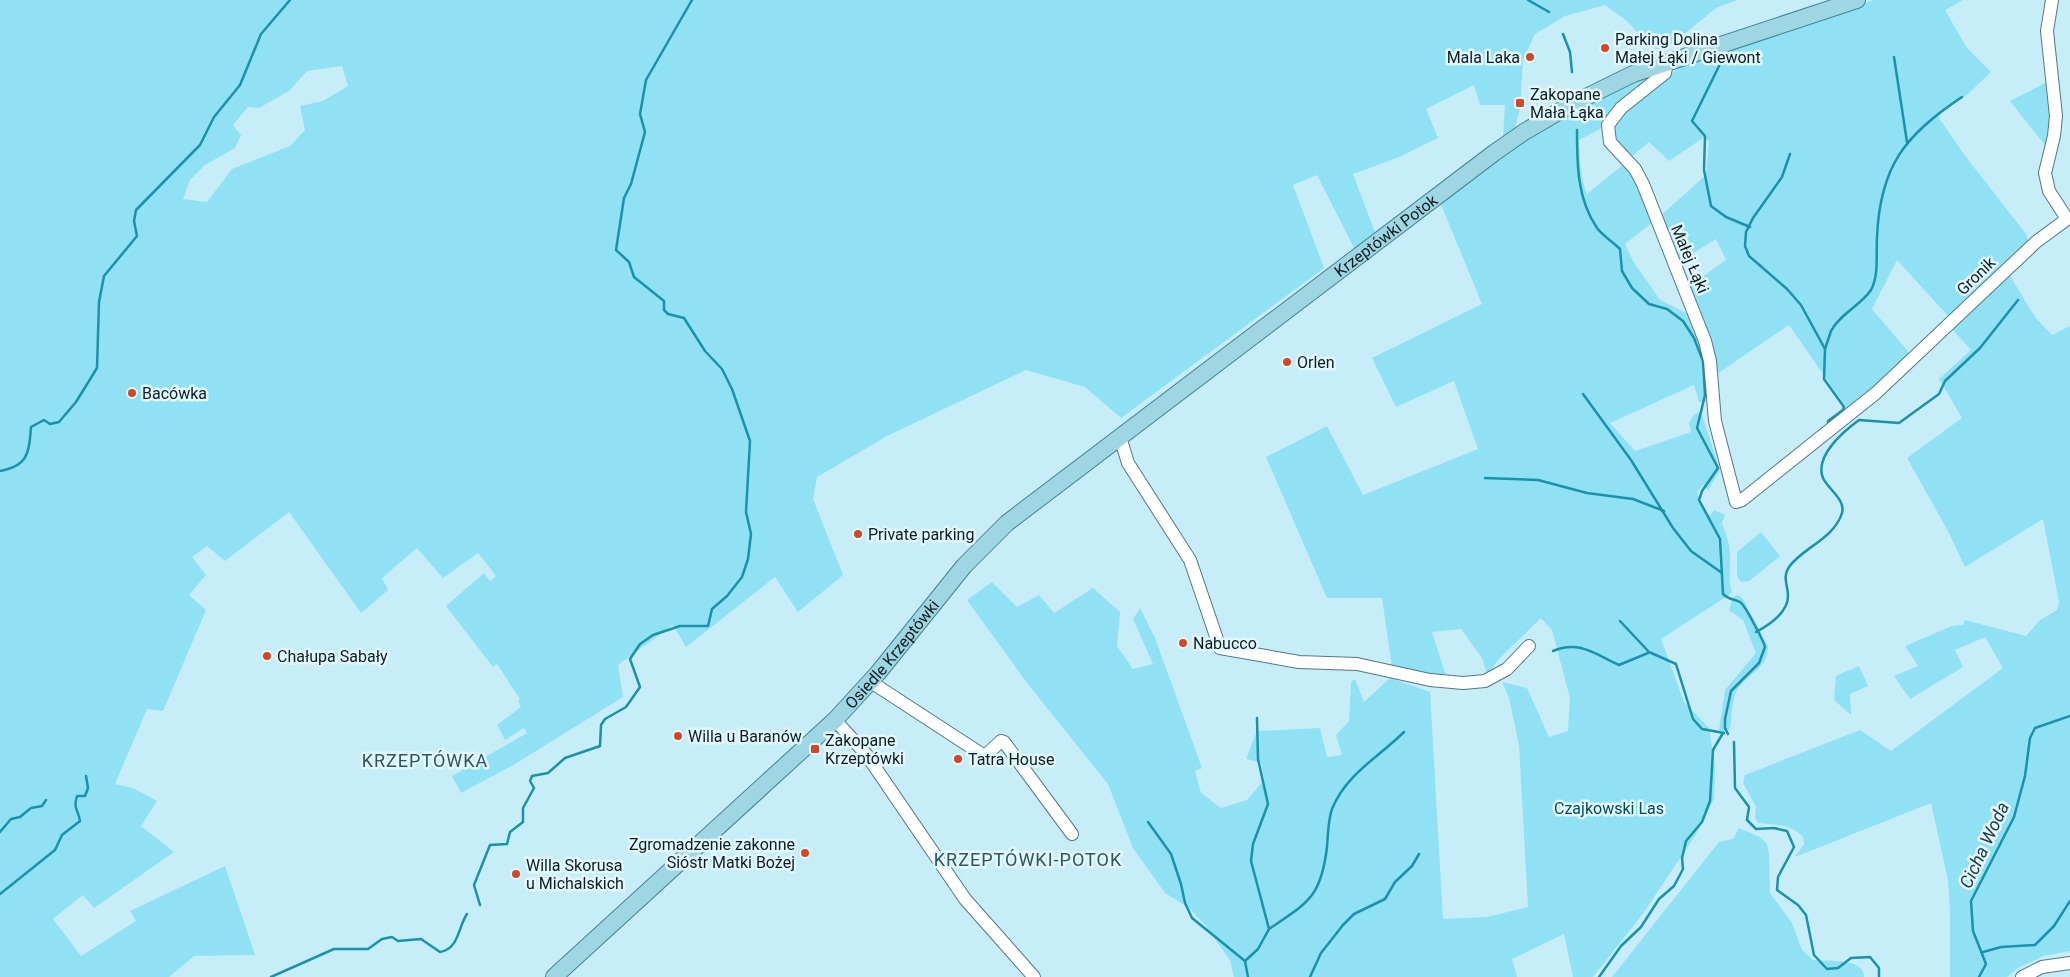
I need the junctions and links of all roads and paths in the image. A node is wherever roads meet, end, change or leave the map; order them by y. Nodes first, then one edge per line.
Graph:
1 (1857, 0) edge
2 (2052, 0) edge
3 (1667, 62) junction
4 (1120, 437) junction
5 (1736, 502) joint
6 (1529, 646) dead end
7 (871, 682) junction
8 (835, 720) junction
9 (1072, 834) dead end
10 (2070, 963) edge
11 (554, 977) edge
12 (1034, 977) edge
13 (2022, 977) edge

1 - 3 main road, Krzeptówki Potok
2 - 5 street, Gronik
3 - 4 main road, Krzeptówki Potok
3 - 5 street, Małej Łąki
4 - 6 street
4 - 7 main road, Osiedle Krzeptówki
7 - 8 main road, Osiedle Krzeptówki
7 - 9 street
8 - 11 main road, Osiedle Krzeptówki
8 - 12 street
10 - 13 street

